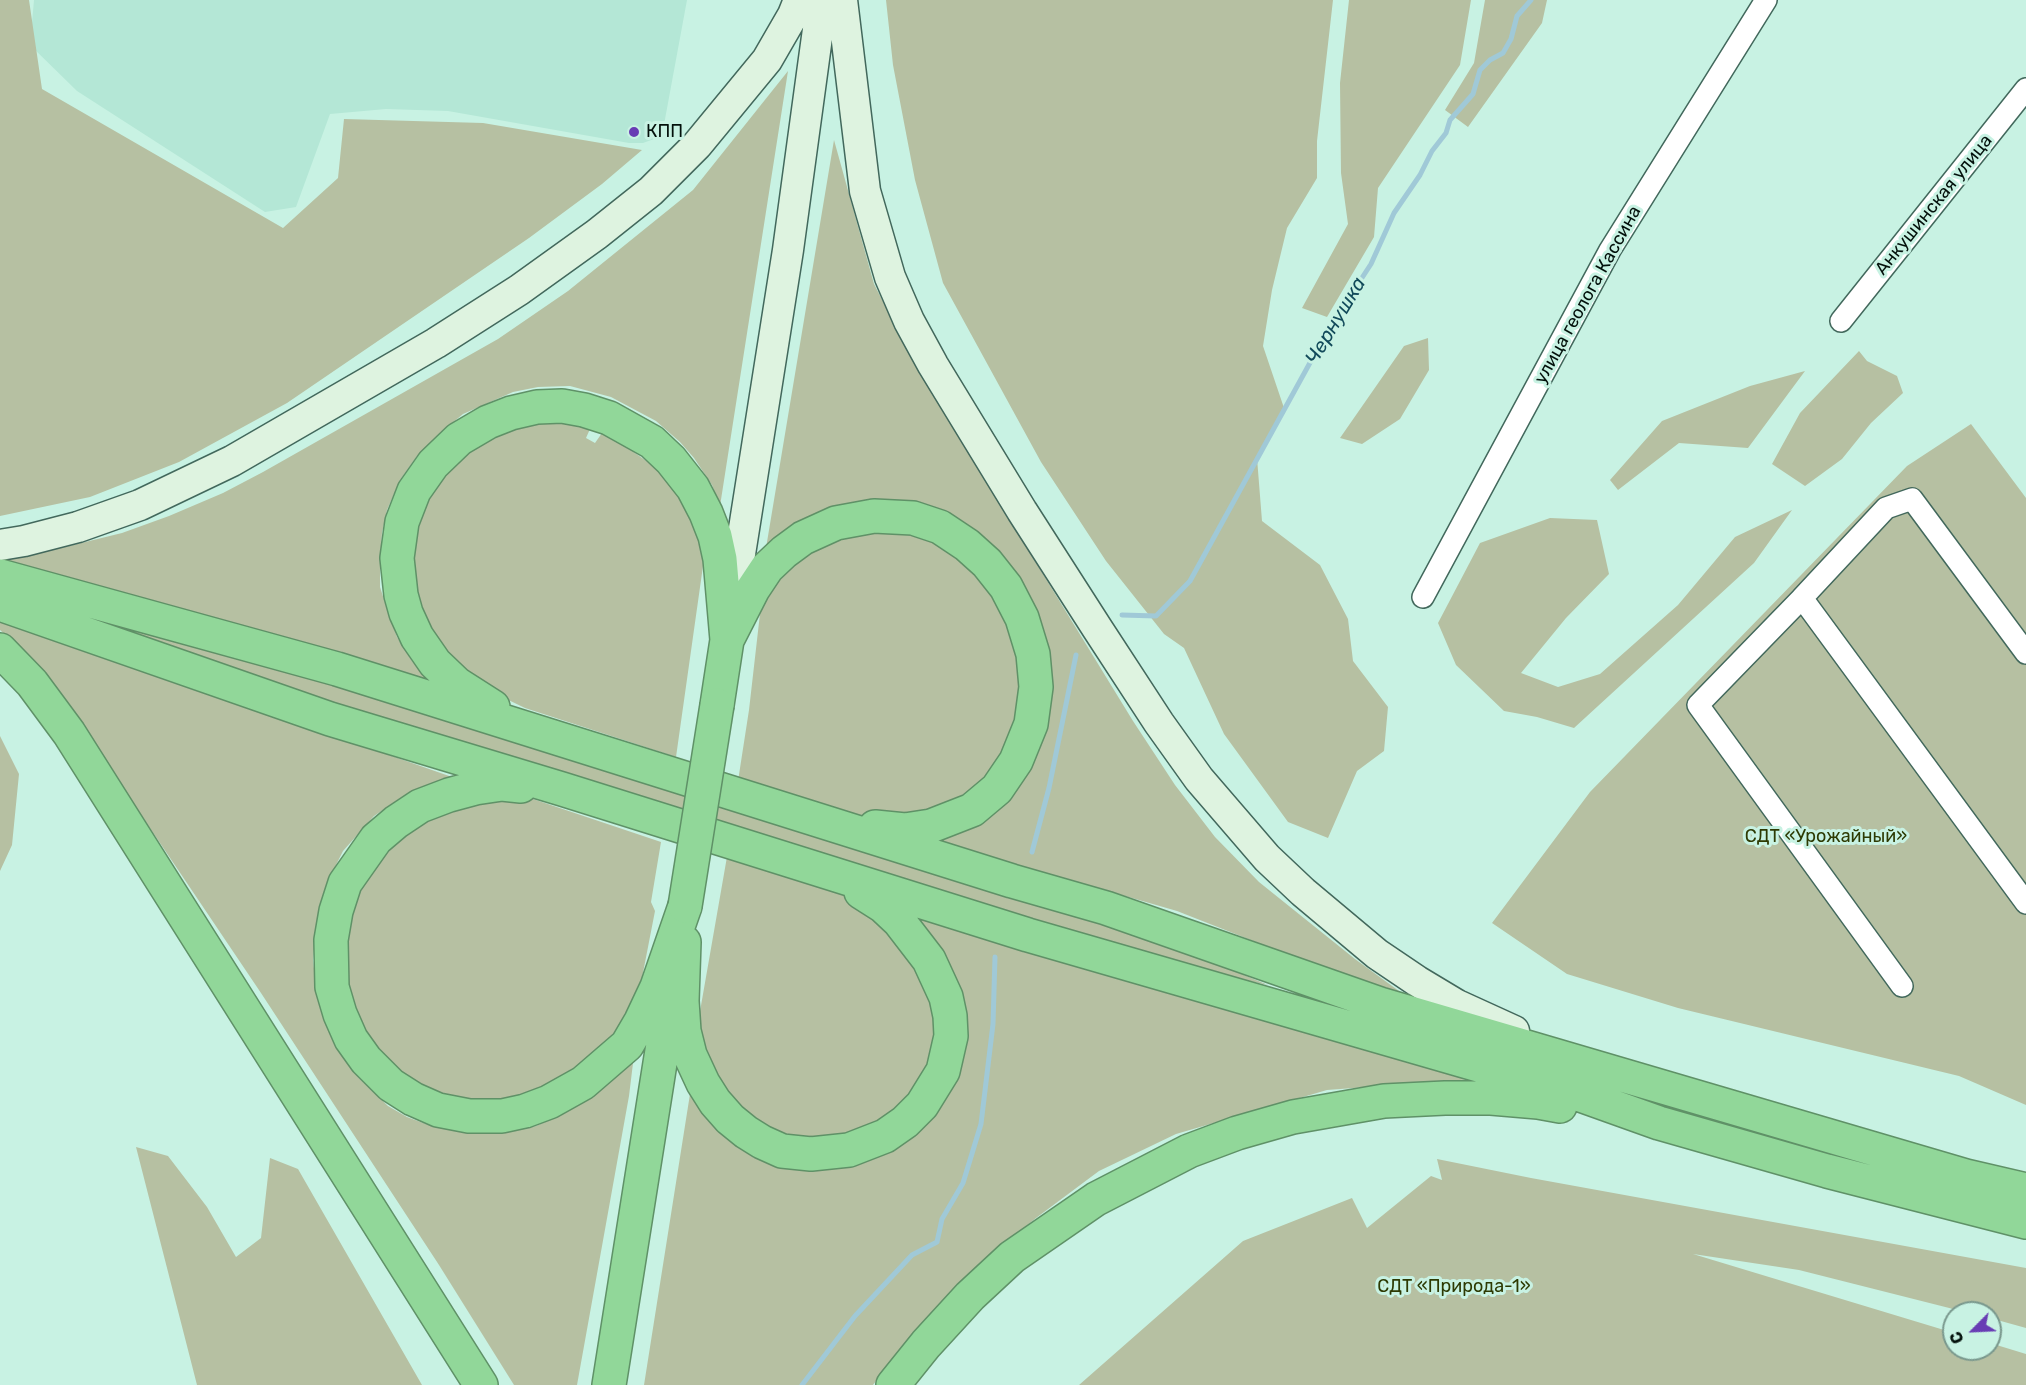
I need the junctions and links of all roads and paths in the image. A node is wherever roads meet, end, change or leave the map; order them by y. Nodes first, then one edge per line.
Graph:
1 (799, 0) edge
2 (822, 0) edge
3 (842, 0) edge
4 (1766, 0) edge
5 (2026, 89) edge
6 (1841, 321) dead end
7 (0, 545) edge
8 (0, 576) edge
9 (1423, 597) dead end
10 (1802, 598) junction
11 (0, 604) edge
12 (727, 640) junction
13 (0, 650) edge
14 (2026, 653) edge
15 (562, 741) junction
16 (562, 789) junction
17 (824, 822) junction
18 (825, 873) junction
19 (2026, 903) edge
20 (685, 906) junction
21 (1902, 986) dead end
22 (1665, 1089) junction
23 (1659, 1123) junction
24 (2026, 1190) edge
25 (2026, 1222) edge
26 (481, 1385) edge
27 (609, 1385) edge
28 (893, 1385) edge

1 - 7 main road
2 - 12 main road
3 - 22 main road
4 - 9 street, улица геолога Кассина
5 - 6 street, Анкушинская улица
8 - 15 highway
10 - 14 street
10 - 19 street
10 - 21 street
11 - 16 highway
12 - 15 highway
12 - 17 highway
12 - 20 highway, bridge
13 - 26 highway
15 - 17 highway
16 - 18 highway
16 - 20 highway
17 - 22 highway
18 - 20 highway
18 - 23 highway
20 - 27 highway
22 - 24 highway
23 - 25 highway
23 - 28 highway

